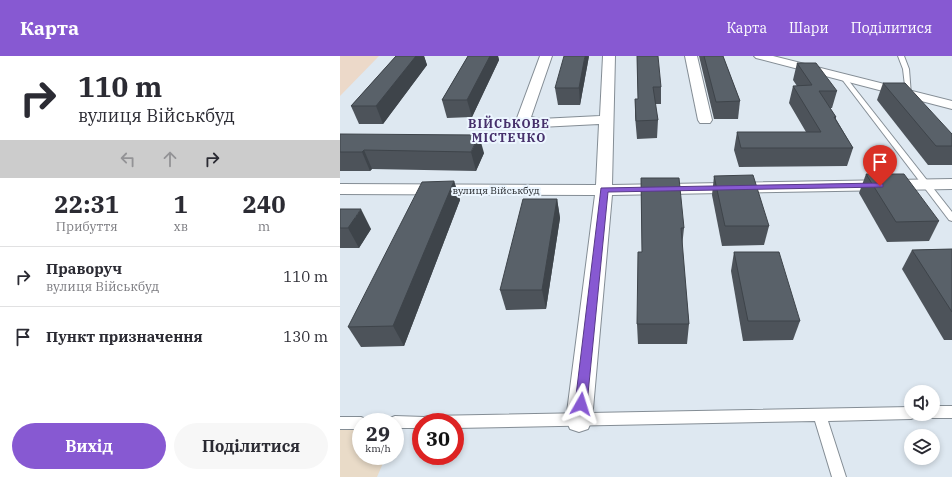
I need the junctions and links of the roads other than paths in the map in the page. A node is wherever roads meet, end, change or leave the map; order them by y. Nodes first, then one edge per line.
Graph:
1 (546, 56) edge
2 (609, 56) edge
3 (691, 56) edge
4 (760, 56) edge
5 (901, 56) edge
6 (843, 77) junction
7 (909, 94) junction
8 (952, 105) edge
9 (606, 120) junction
10 (705, 120) dead end
11 (952, 184) edge
12 (927, 185) junction
13 (340, 189) edge
14 (604, 190) junction
15 (952, 218) edge
16 (940, 412) edge
17 (952, 412) edge
18 (904, 413) edge
19 (820, 416) junction
20 (579, 420) junction
21 (464, 422) edge
22 (340, 423) edge
23 (352, 423) edge
24 (839, 477) edge

1 - 9 street
2 - 9 street
3 - 10 street
4 - 6 street
5 - 7 lane
6 - 7 street
6 - 12 lane
7 - 8 street
9 - 14 street
11 - 12 street, вулиця Військбуд
12 - 14 street, вулиця Військбуд
12 - 15 lane
13 - 14 street, вулиця Військбуд
14 - 20 street
16 - 17 lane
18 - 19 lane
19 - 20 lane
19 - 24 lane
20 - 21 lane
22 - 23 lane

